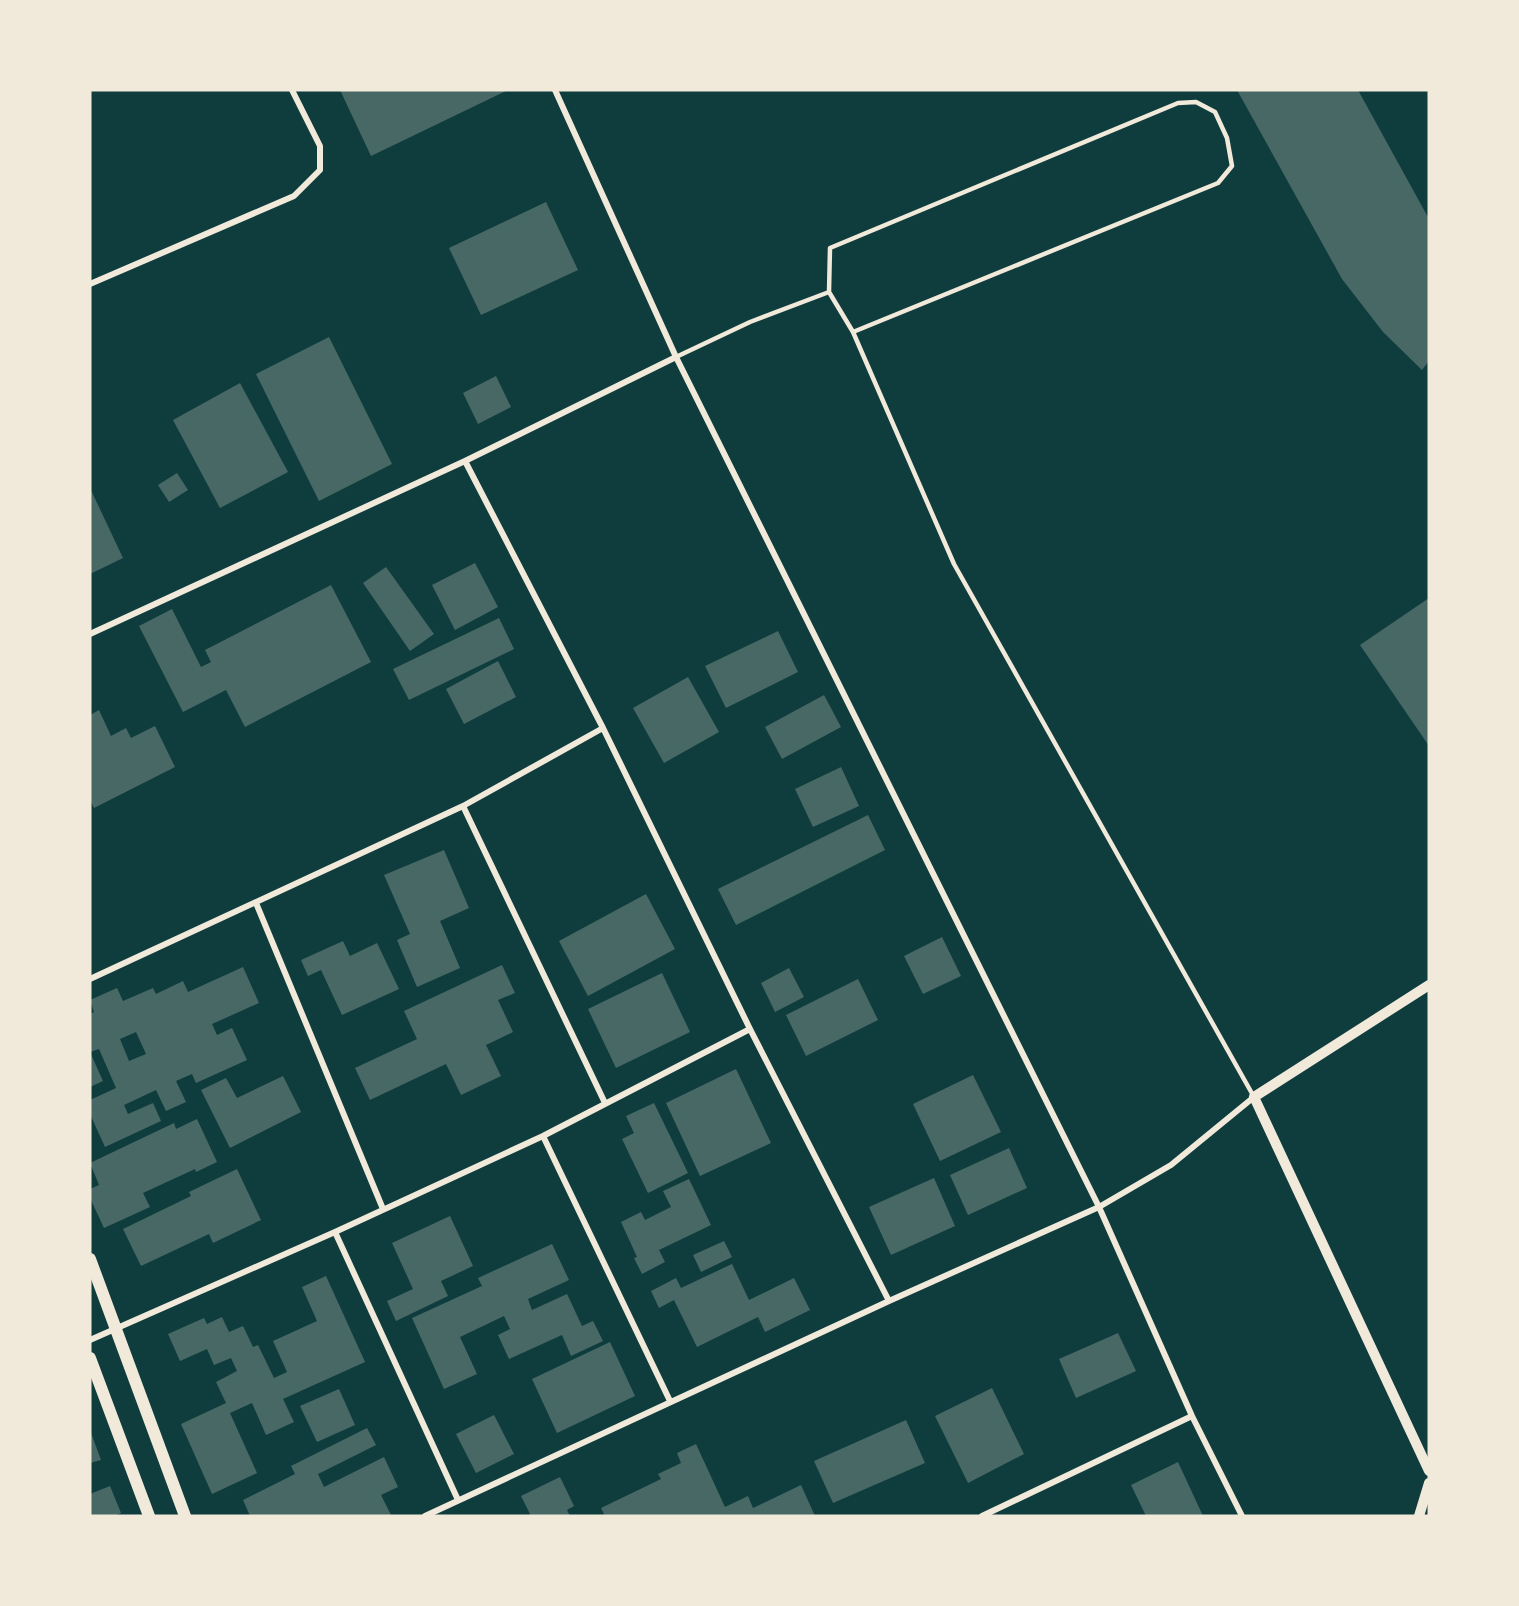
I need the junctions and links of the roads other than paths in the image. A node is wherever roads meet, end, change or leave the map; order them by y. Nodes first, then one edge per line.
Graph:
1 (292, 90) edge
2 (555, 90) edge
3 (90, 284) edge
4 (829, 292) junction
5 (853, 332) junction
6 (676, 357) junction
7 (465, 461) junction
8 (90, 634) edge
9 (603, 728) junction
10 (463, 806) junction
11 (256, 903) junction
12 (90, 979) edge
13 (1429, 985) edge
14 (750, 1029) junction
15 (1254, 1097) junction
16 (605, 1103) junction
17 (543, 1136) junction
18 (1099, 1207) junction
19 (383, 1209) junction
20 (335, 1232) junction
21 (90, 1259) edge
22 (889, 1301) junction
23 (115, 1329) junction
24 (90, 1340) edge
25 (90, 1358) edge
26 (670, 1401) junction
27 (1192, 1416) junction
28 (1429, 1471) edge
29 (1429, 1483) edge
30 (458, 1500) junction
31 (149, 1516) edge
32 (184, 1516) edge
33 (425, 1516) edge
34 (982, 1516) edge
35 (1242, 1516) edge
36 (1419, 1516) edge

1 - 3 street
2 - 6 street
4 - 5 lane
4 - 5 lane
4 - 6 lane
5 - 15 lane
6 - 7 street
6 - 18 street
7 - 8 street
7 - 9 street
9 - 10 street
9 - 14 street
10 - 11 street
10 - 16 street
11 - 12 street
11 - 19 street
13 - 15 street
14 - 16 street
14 - 22 street
15 - 18 street
15 - 28 street
16 - 17 street
17 - 19 street
17 - 26 street
18 - 22 street
18 - 27 street
19 - 20 street
20 - 23 street
20 - 30 street
21 - 23 main road
22 - 26 street
23 - 24 street
23 - 32 main road
25 - 31 main road
26 - 30 street
27 - 34 street
27 - 35 street
29 - 36 street
30 - 33 street

